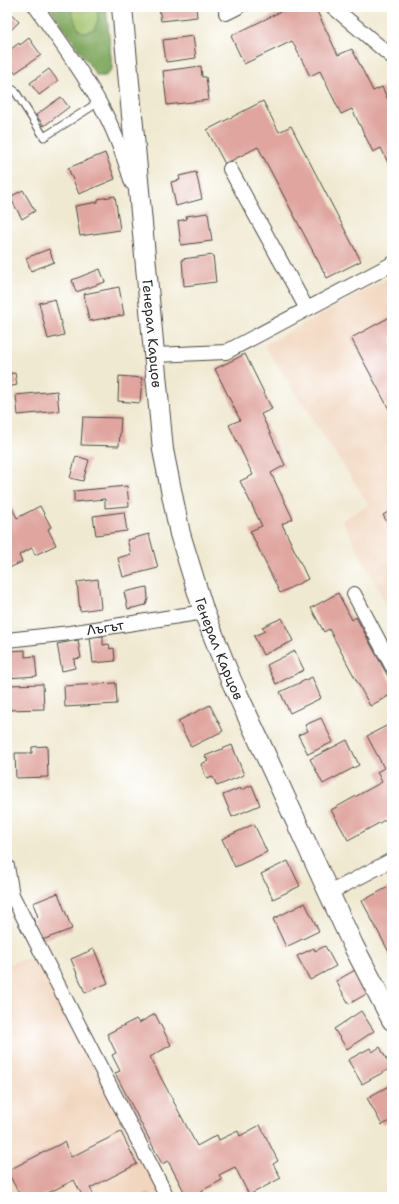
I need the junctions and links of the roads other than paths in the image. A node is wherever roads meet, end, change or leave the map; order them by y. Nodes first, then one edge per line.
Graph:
1 (36, 7) edge
2 (122, 7) edge
3 (333, 7) edge
4 (392, 58) edge
5 (7, 86) edge
6 (99, 102) junction
7 (230, 169) dead end
8 (145, 249) junction
9 (392, 264) edge
10 (306, 309) junction
11 (154, 355) junction
12 (354, 594) dead end
13 (204, 612) junction
14 (7, 640) edge
15 (392, 666) edge
16 (392, 860) edge
17 (7, 866) edge
18 (329, 893) junction
19 (392, 1020) edge
20 (167, 1197) edge

1 - 6 street, Генерал Карцов
2 - 8 main road, Генерал Карцов
3 - 4 street
5 - 6 lane
6 - 8 street, Генерал Карцов
7 - 10 street
8 - 11 main road, Генерал Карцов
9 - 10 street
10 - 11 street
11 - 13 main road, Генерал Карцов
12 - 15 street
13 - 14 street, Лъгът
13 - 18 main road, Генерал Карцов
16 - 18 street
17 - 20 street
18 - 19 main road, Генерал Карцов

